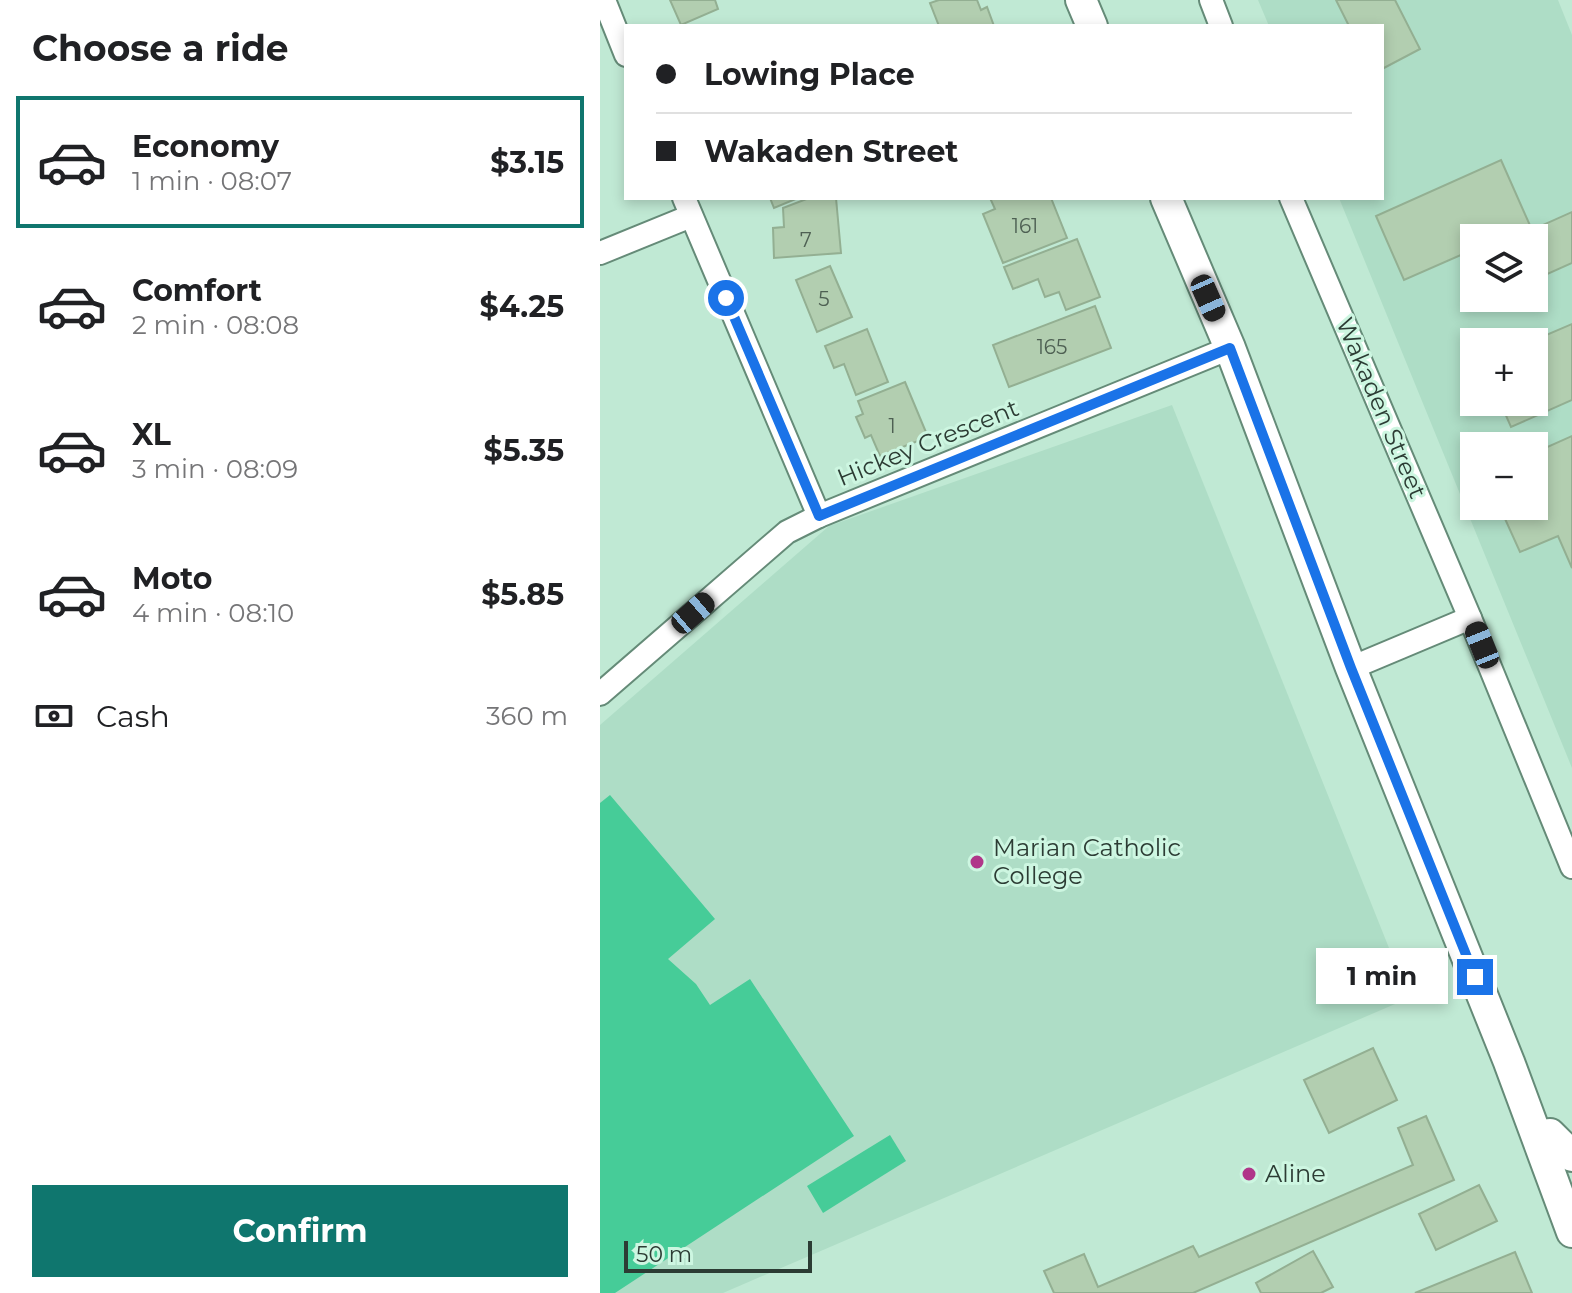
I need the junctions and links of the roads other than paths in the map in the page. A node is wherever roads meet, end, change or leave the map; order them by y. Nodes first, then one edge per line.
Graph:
1 (604, 0) edge
2 (1081, 0) edge
3 (1211, 0) edge
4 (1091, 24) edge
5 (1220, 24) edge
6 (624, 50) edge
7 (1167, 200) edge
8 (1292, 200) edge
9 (687, 207) edge
10 (600, 253) edge
11 (1230, 348) junction
12 (819, 516) junction
13 (1470, 618) junction
14 (1351, 668) junction
15 (600, 694) edge
16 (1572, 867) edge
17 (1509, 1062) junction
18 (1550, 1134) junction
19 (1572, 1156) edge
20 (1572, 1180) edge
21 (1572, 1232) edge

1 - 6 street
2 - 4 main road
3 - 5 street
7 - 11 main road
8 - 13 street, Wakaden Street
9 - 10 street
9 - 12 street
11 - 12 street, Hickey Crescent
11 - 14 main road
12 - 15 street, Hickey Crescent
13 - 14 street
13 - 16 street, Wakaden Street
14 - 17 main road
17 - 18 main road
17 - 21 main road
18 - 19 main road
18 - 20 main road

